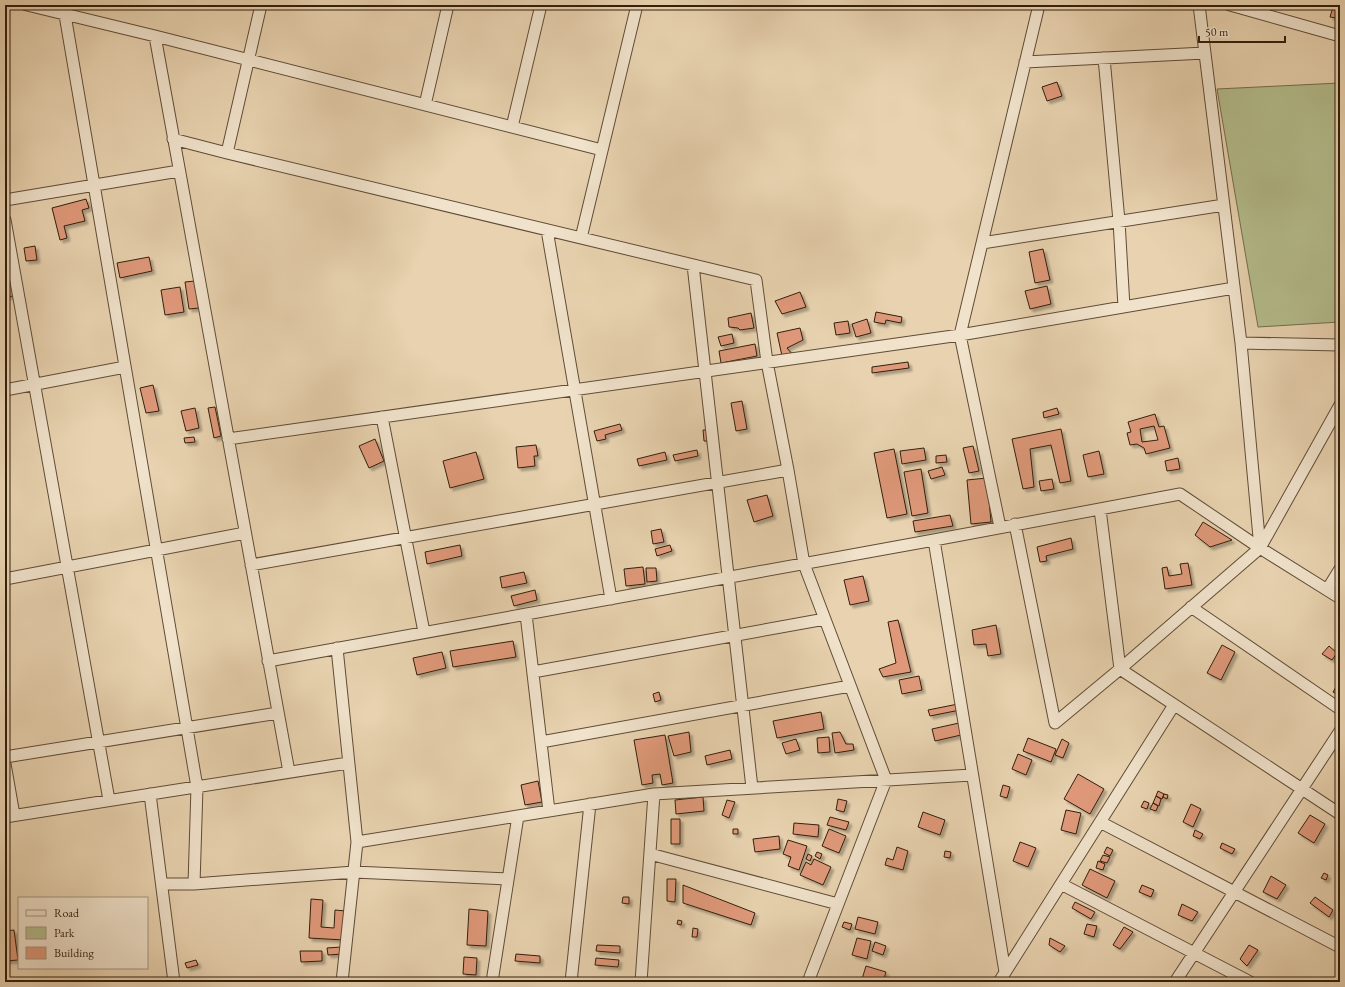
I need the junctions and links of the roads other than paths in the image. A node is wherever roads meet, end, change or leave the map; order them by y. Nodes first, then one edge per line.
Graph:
1 (27, 5) edge
2 (261, 5) edge
3 (448, 5) edge
4 (541, 5) edge
5 (637, 5) edge
6 (1039, 5) edge
7 (1199, 5) edge
8 (1230, 5) edge
9 (65, 15) junction
10 (155, 36) junction
11 (1340, 36) edge
12 (1205, 53) junction
13 (1104, 58) junction
14 (249, 61) junction
15 (1025, 62) junction
16 (424, 105) junction
17 (512, 127) junction
18 (173, 139) junction
19 (602, 150) junction
20 (227, 153) junction
21 (179, 171) junction
22 (94, 185) junction
23 (5, 200) edge
24 (1224, 205) junction
25 (5, 220) edge
26 (1119, 221) junction
27 (547, 230) junction
28 (580, 238) junction
29 (982, 242) junction
30 (693, 265) junction
31 (1234, 288) junction
32 (1124, 307) junction
33 (960, 335) junction
34 (1241, 343) junction
35 (1340, 345) edge
36 (767, 362) junction
37 (125, 367) junction
38 (705, 371) junction
39 (34, 384) junction
40 (575, 389) junction
41 (5, 390) edge
42 (1340, 405) edge
43 (382, 417) junction
44 (228, 439) junction
45 (788, 470) junction
46 (718, 481) junction
47 (595, 504) junction
48 (1100, 509) junction
49 (1015, 524) junction
50 (1000, 527) junction
51 (245, 533) junction
52 (405, 538) junction
53 (934, 540) junction
54 (1260, 548) junction
55 (156, 550) junction
56 (804, 564) junction
57 (251, 565) junction
58 (68, 567) junction
59 (1340, 569) edge
60 (728, 578) junction
61 (5, 579) edge
62 (1327, 590) junction
63 (1340, 598) edge
64 (611, 599) junction
65 (1191, 607) junction
66 (526, 614) junction
67 (825, 619) junction
68 (424, 632) junction
69 (735, 636) junction
70 (337, 648) junction
71 (268, 661) junction
72 (1120, 669) junction
73 (533, 672) junction
74 (850, 686) junction
75 (1174, 705) junction
76 (743, 706) junction
77 (1340, 709) edge
78 (278, 713) junction
79 (186, 728) junction
80 (1340, 731) edge
81 (99, 742) junction
82 (541, 742) junction
83 (5, 757) edge
84 (348, 763) junction
85 (5, 764) edge
86 (289, 772) junction
87 (972, 775) junction
88 (886, 780) junction
89 (197, 787) junction
90 (752, 788) junction
91 (1302, 789) junction
92 (150, 794) junction
93 (654, 794) junction
94 (109, 800) junction
95 (590, 804) junction
96 (549, 811) junction
97 (1340, 814) edge
98 (10, 816) edge
99 (518, 816) junction
100 (1100, 822) junction
101 (357, 842) junction
102 (650, 854) junction
103 (354, 872) junction
104 (508, 879) junction
105 (162, 884) junction
106 (194, 884) junction
107 (1061, 884) junction
108 (1235, 892) junction
109 (838, 904) junction
110 (1340, 947) edge
111 (1194, 952) junction
112 (1005, 972) junction
113 (174, 982) edge
114 (342, 982) edge
115 (492, 982) edge
116 (571, 982) edge
117 (641, 982) edge
118 (808, 982) edge
119 (998, 982) edge
120 (1175, 982) edge
121 (1250, 982) edge

1 - 9 street
2 - 14 street
3 - 16 street
4 - 17 street
5 - 19 street
6 - 15 street
7 - 12 street
8 - 11 street
9 - 10 street
9 - 22 street
10 - 14 street
10 - 18 street
12 - 13 street
12 - 24 street
13 - 15 street
13 - 26 street
14 - 16 street
14 - 20 street
15 - 29 street
16 - 17 street
17 - 19 street
18 - 20 street
18 - 21 street
19 - 28 street
20 - 27 street
21 - 22 street
21 - 44 street
22 - 23 street
22 - 37 street
24 - 26 street
24 - 31 street
25 - 39 street
26 - 29 street
26 - 32 street
27 - 28 street
27 - 40 street
28 - 30 street
29 - 33 street
30 - 36 street
30 - 38 street
31 - 32 street
31 - 34 street
32 - 33 street
33 - 36 street
33 - 50 street
34 - 35 street
34 - 54 street
36 - 38 street
36 - 45 street
37 - 39 street
37 - 55 street
38 - 40 street
38 - 46 street
39 - 41 street
39 - 58 street
40 - 43 street
40 - 47 street
42 - 54 street
43 - 44 street
43 - 52 street
44 - 51 street
45 - 46 street
45 - 56 street
46 - 47 street
46 - 60 street
47 - 52 street
47 - 64 street
48 - 49 street
48 - 54 street
48 - 72 street
49 - 50 street
49 - 72 street
50 - 53 street
51 - 55 street
51 - 57 street
52 - 57 street
52 - 68 street
53 - 56 street
53 - 87 street
54 - 62 street
54 - 65 street
55 - 58 street
55 - 79 street
56 - 60 street
56 - 67 street
57 - 71 street
58 - 61 street
58 - 81 street
59 - 62 street
60 - 64 street
60 - 69 street
62 - 63 street
64 - 66 street
65 - 72 street
65 - 77 street
66 - 68 street
66 - 73 street
67 - 69 street
67 - 74 street
68 - 70 street
69 - 73 street
69 - 76 street
70 - 71 street
70 - 84 street
71 - 78 street
72 - 75 street
73 - 82 street
74 - 76 street
74 - 88 street
75 - 91 street
75 - 100 street
76 - 82 street
76 - 90 street
78 - 79 street
78 - 86 street
79 - 81 street
79 - 89 street
80 - 91 street
81 - 83 street
81 - 94 street
82 - 96 street
84 - 86 street
84 - 101 street
85 - 98 street
86 - 89 street
87 - 88 street
87 - 112 street
88 - 90 street
88 - 109 street
89 - 92 street
89 - 106 street
90 - 93 street
91 - 97 street
91 - 108 street
92 - 94 street
92 - 105 street
93 - 95 street
93 - 102 street
94 - 98 street
95 - 96 street
95 - 116 street
96 - 99 street
99 - 101 street
99 - 104 street
100 - 107 street
100 - 108 street
101 - 103 street
102 - 109 street
102 - 117 street
103 - 104 street
103 - 106 street
103 - 114 street
104 - 115 street
105 - 106 street
105 - 113 street
107 - 111 street
107 - 112 street
108 - 110 street
108 - 111 street
109 - 118 street
111 - 120 street
111 - 121 street
112 - 119 street

